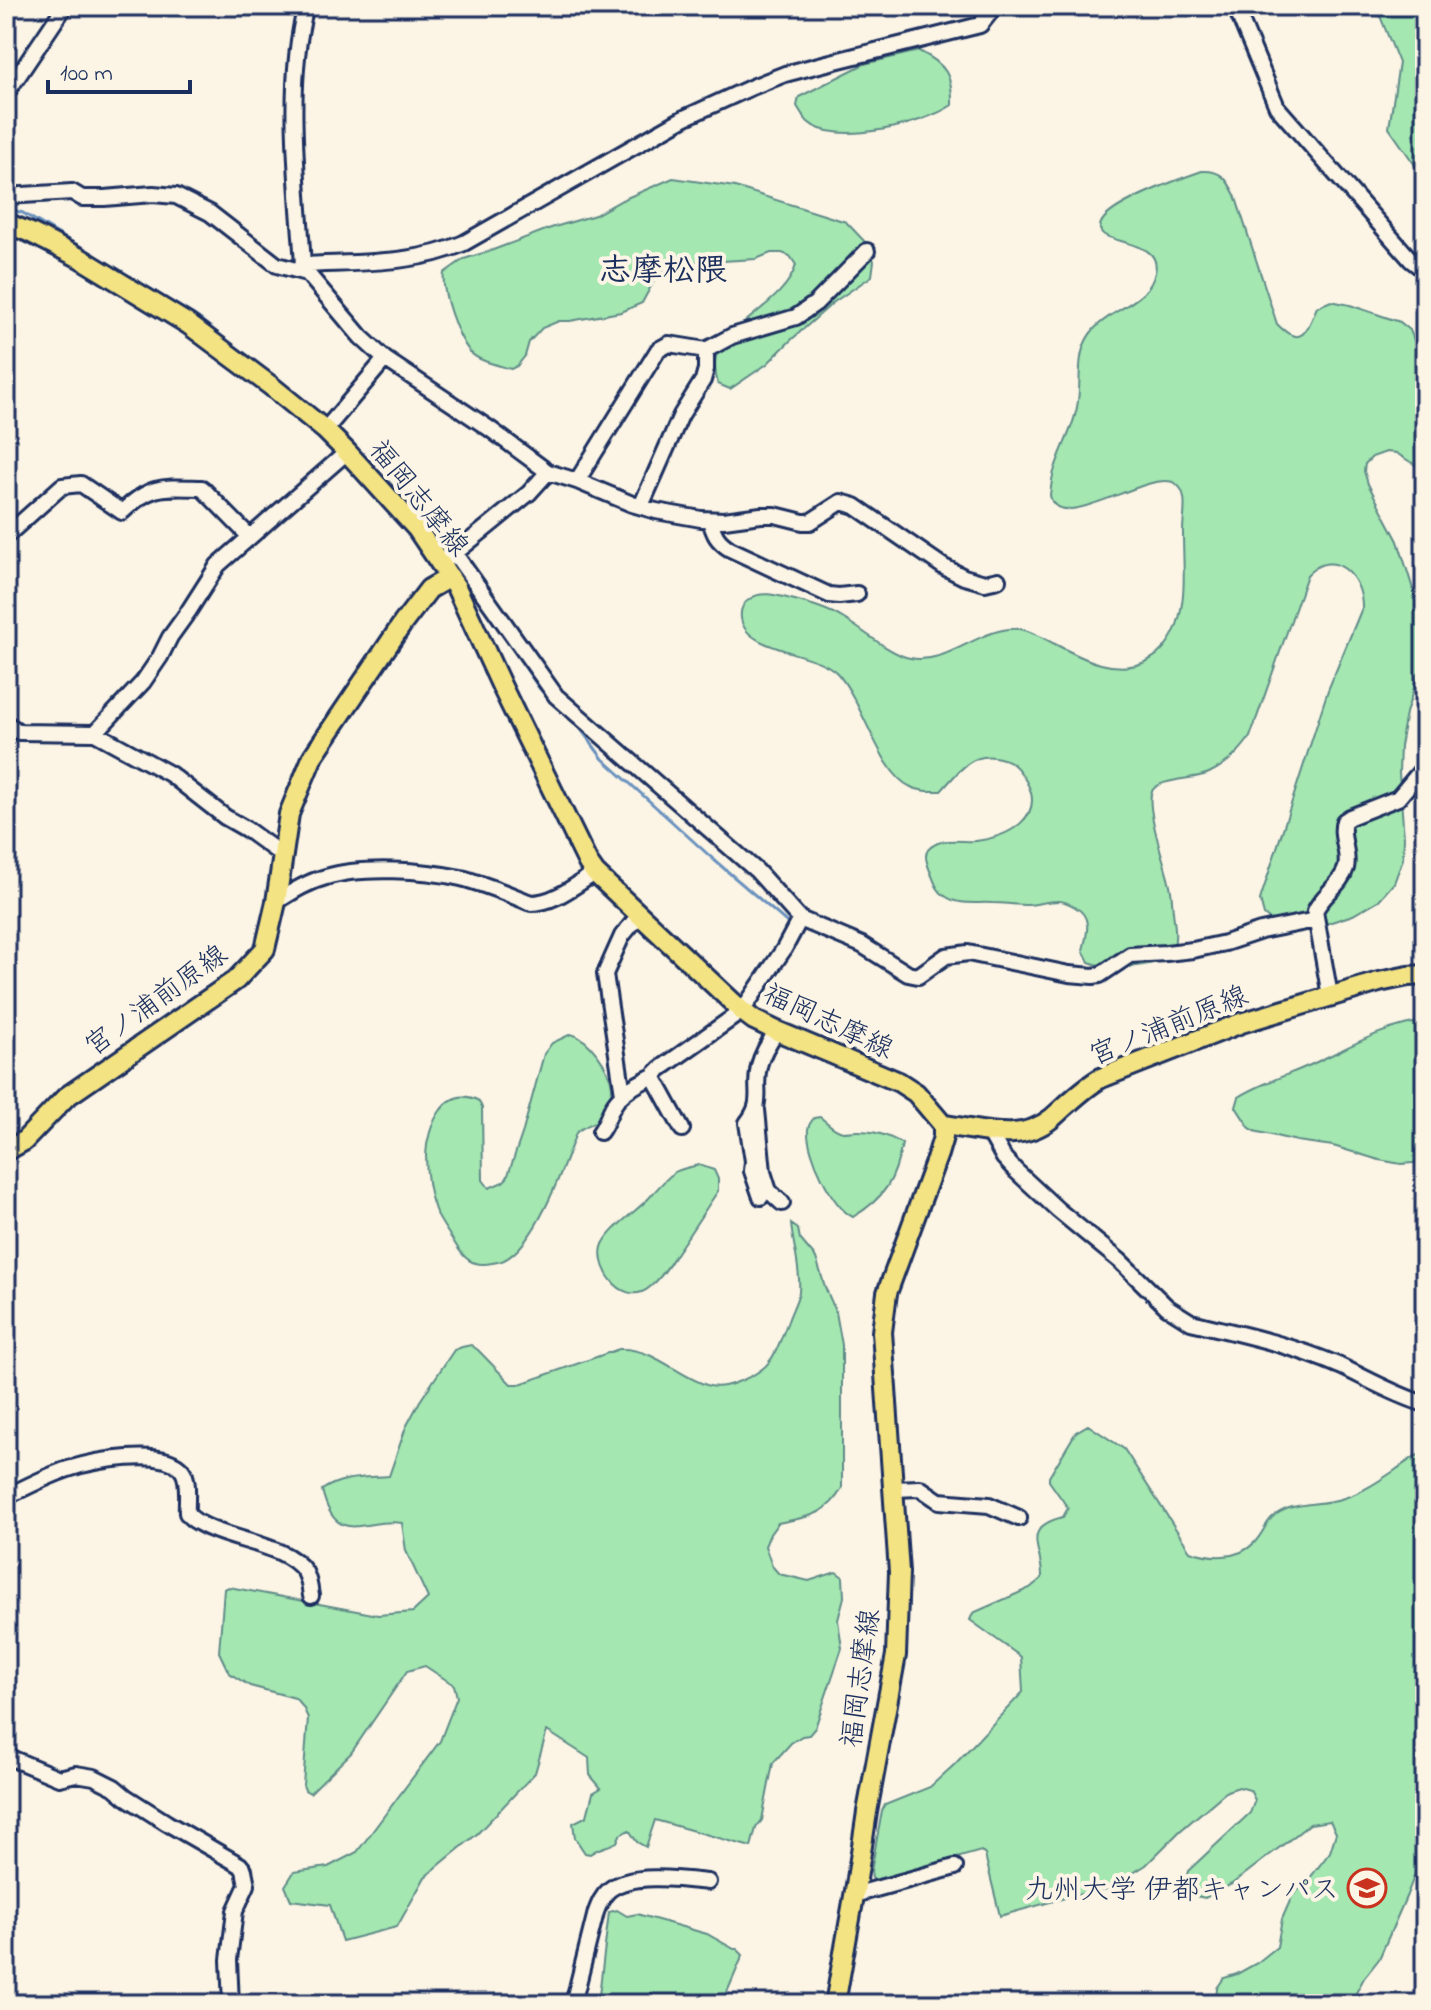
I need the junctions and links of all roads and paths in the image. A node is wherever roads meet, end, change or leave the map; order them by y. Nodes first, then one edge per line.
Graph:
1 (65, 6) edge
2 (306, 6) edge
3 (995, 6) edge
4 (1235, 6) edge
5 (6, 94) edge
6 (6, 196) edge
7 (6, 223) edge
8 (867, 251) dead end
9 (305, 269) junction
10 (1425, 271) edge
11 (706, 350) junction
12 (385, 359) junction
13 (330, 425) junction
14 (347, 452) junction
15 (548, 472) junction
16 (577, 481) junction
17 (641, 506) junction
18 (710, 520) junction
19 (6, 536) edge
20 (249, 536) junction
21 (449, 565) junction
22 (998, 580) dead end
23 (857, 594) dead end
24 (6, 723) edge
25 (95, 733) junction
26 (1425, 766) edge
27 (282, 855) junction
28 (595, 873) junction
29 (276, 902) junction
30 (640, 914) junction
31 (800, 919) junction
32 (1316, 920) junction
33 (1425, 975) edge
34 (1330, 996) junction
35 (742, 1011) junction
36 (777, 1031) junction
37 (653, 1076) junction
38 (623, 1094) junction
39 (757, 1110) junction
40 (943, 1125) junction
41 (682, 1129) dead end
42 (600, 1132) dead end
43 (990, 1133) junction
44 (6, 1151) edge
45 (761, 1197) dead end
46 (782, 1203) dead end
47 (1425, 1404) edge
48 (894, 1489) junction
49 (6, 1497) edge
50 (1019, 1518) dead end
51 (311, 1596) dead end
52 (6, 1756) edge
53 (955, 1867) dead end
54 (708, 1882) dead end
55 (854, 1895) junction
56 (231, 2004) edge
57 (573, 2004) edge
58 (835, 2004) edge

1 - 5 street
2 - 9 street
3 - 9 street
4 - 10 street
6 - 9 street
7 - 13 main road, 福岡志摩線
8 - 11 street
9 - 12 street
11 - 16 street
11 - 17 street
12 - 13 street
12 - 15 street
13 - 14 main road, 福岡志摩線
14 - 20 street
14 - 21 main road, 福岡志摩線
15 - 16 street
15 - 21 street
16 - 17 street
17 - 18 street
18 - 22 street
18 - 23 street
19 - 20 street
20 - 25 street
21 - 27 main road, 宮ノ浦前原線
21 - 28 main road, 福岡志摩線
21 - 31 street
24 - 25 street
25 - 27 street
26 - 32 street
27 - 29 main road, 宮ノ浦前原線
28 - 29 street
28 - 30 main road, 福岡志摩線
29 - 44 main road, 宮ノ浦前原線
30 - 35 main road, 福岡志摩線
30 - 38 street
31 - 32 street
31 - 35 street
32 - 34 street
33 - 34 main road, 宮ノ浦前原線
34 - 43 main road, 宮ノ浦前原線
35 - 36 main road, 福岡志摩線
35 - 37 street
36 - 39 street
36 - 40 main road, 福岡志摩線
37 - 38 street
37 - 41 street
38 - 42 street
39 - 45 street
39 - 46 street
40 - 43 main road, 宮ノ浦前原線
40 - 48 main road, 福岡志摩線
43 - 47 street
48 - 50 street
48 - 55 main road, 福岡志摩線
49 - 51 street
52 - 56 street
53 - 55 street
54 - 57 street
55 - 58 main road, 福岡志摩線

